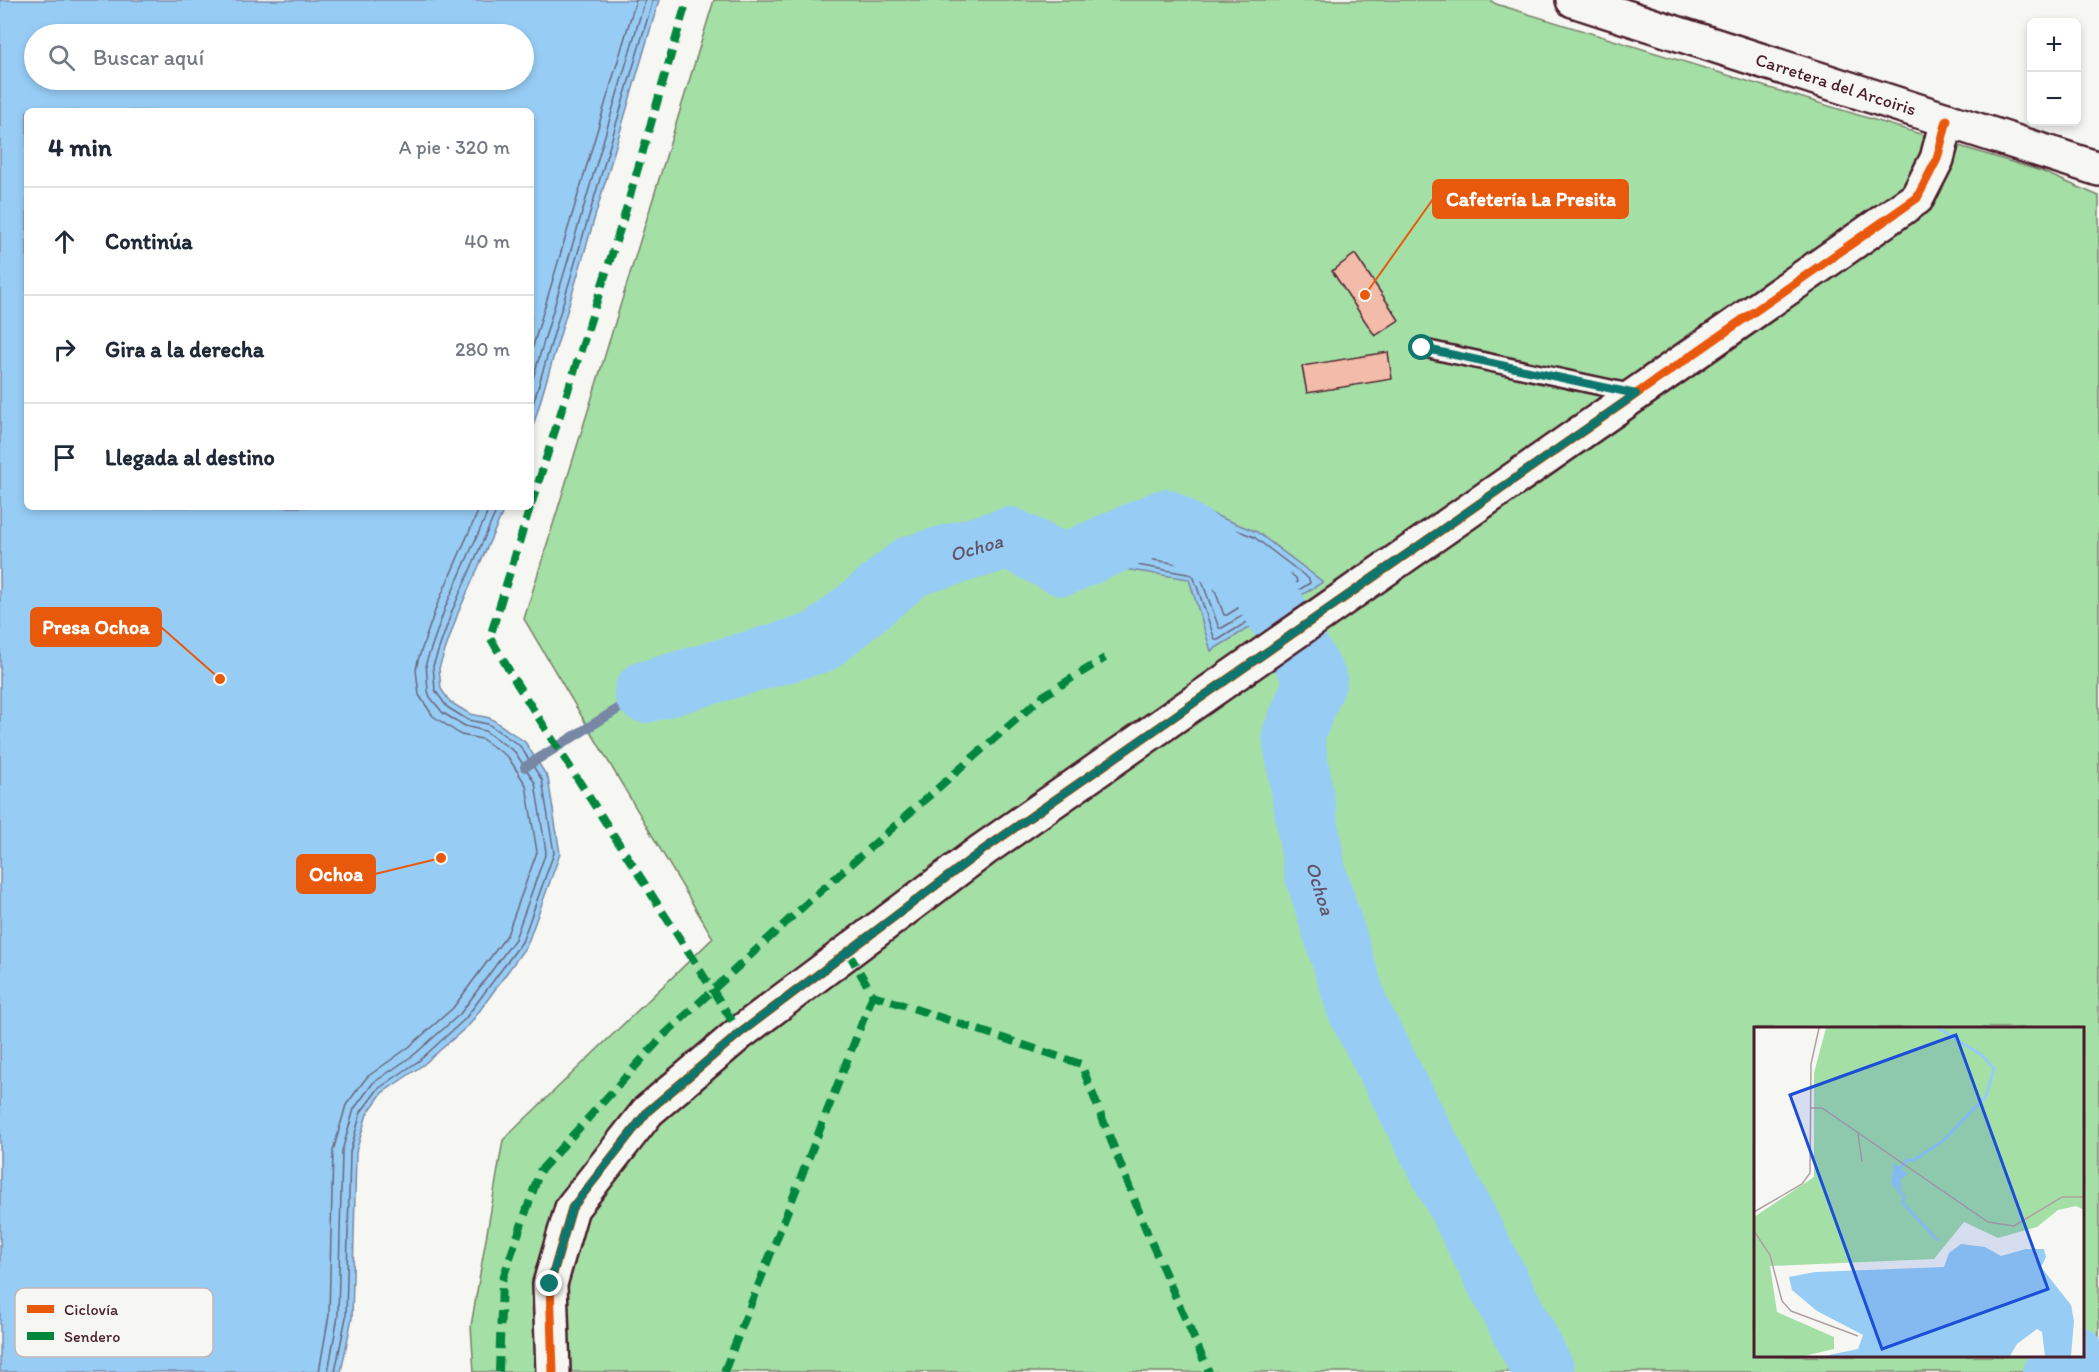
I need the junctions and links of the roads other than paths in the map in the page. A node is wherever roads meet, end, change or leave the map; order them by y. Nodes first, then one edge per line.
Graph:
1 (1574, 0) edge
2 (1947, 120) junction
3 (2099, 169) edge
4 (1422, 348) dead end
5 (1636, 394) junction
6 (553, 1372) edge

1 - 2 street, Carretera del Arcoiris
2 - 3 street, Carretera del Arcoiris
2 - 5 street
4 - 5 lane
5 - 6 street

